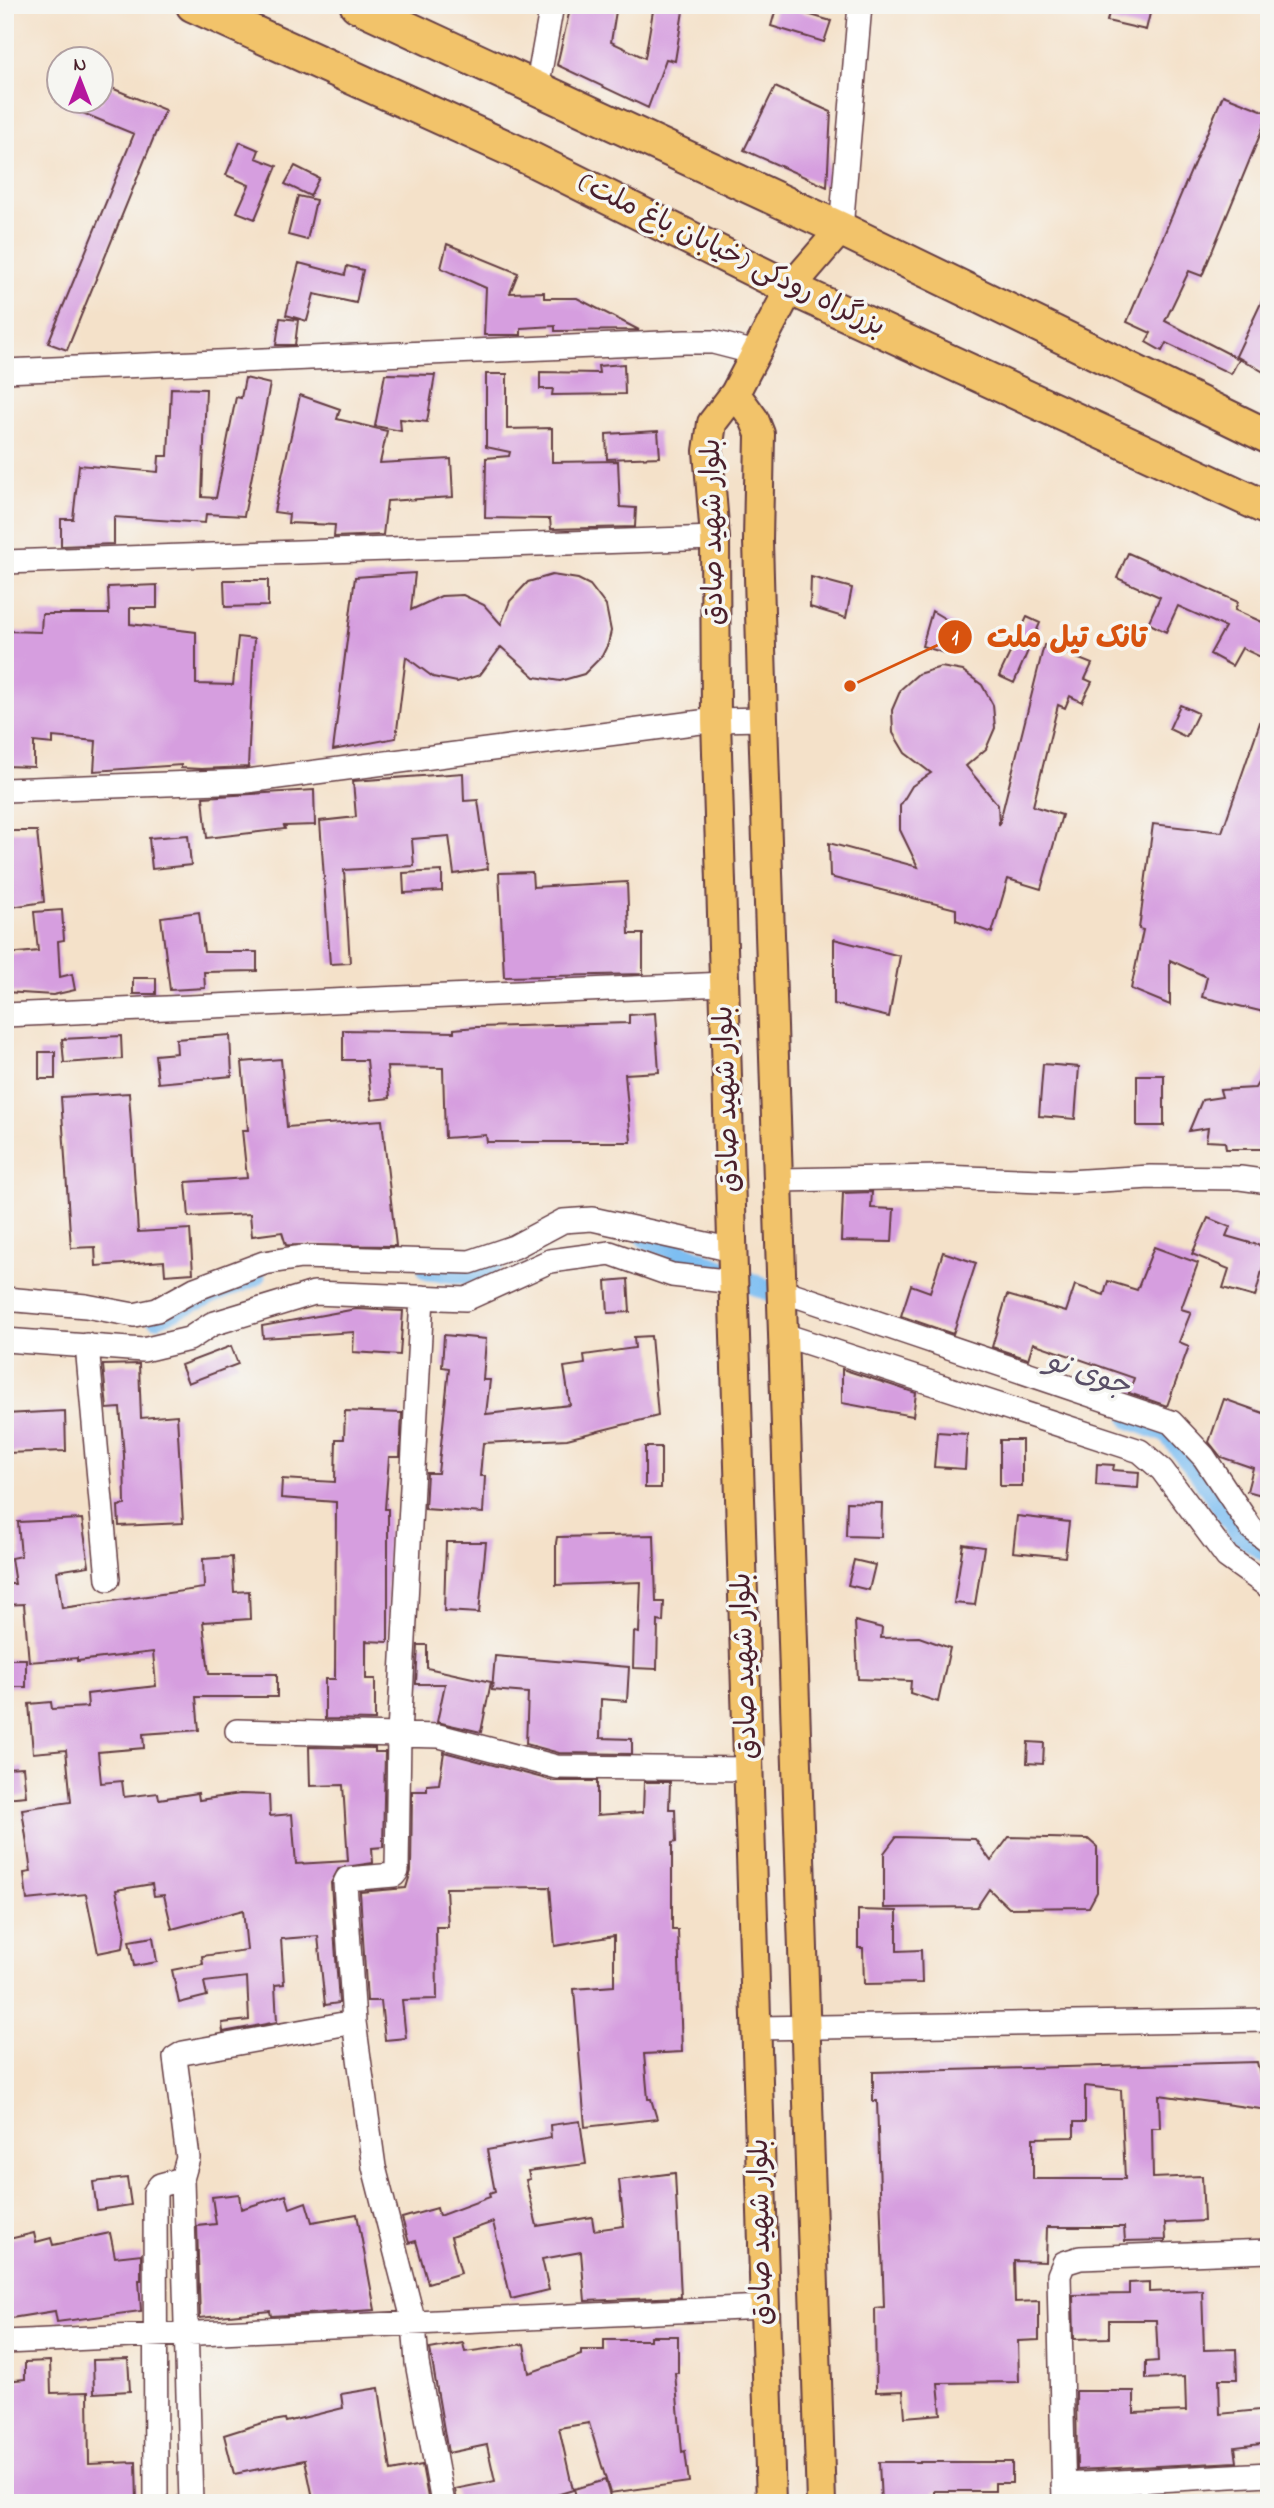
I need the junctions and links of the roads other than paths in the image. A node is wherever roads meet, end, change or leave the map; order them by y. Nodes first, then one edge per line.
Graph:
1 (193, 5) edge
2 (357, 5) edge
3 (552, 5) edge
4 (860, 5) edge
5 (537, 88) junction
6 (841, 229) junction
7 (790, 288) junction
8 (756, 353) junction
9 (5, 372) edge
10 (735, 393) junction
11 (1269, 437) edge
12 (1269, 509) edge
13 (715, 538) junction
14 (5, 562) edge
15 (763, 719) junction
16 (716, 720) junction
17 (5, 790) edge
18 (725, 984) junction
19 (5, 1015) edge
20 (779, 1180) junction
21 (1269, 1182) edge
22 (733, 1250) junction
23 (734, 1282) junction
24 (783, 1291) junction
25 (422, 1297) junction
26 (5, 1299) edge
27 (784, 1335) junction
28 (5, 1340) edge
29 (87, 1345) junction
30 (1269, 1542) edge
31 (108, 1579) dead end
32 (1269, 1587) edge
33 (237, 1731) dead end
34 (400, 1734) junction
35 (749, 1769) junction
36 (1269, 2020) edge
37 (354, 2022) junction
38 (757, 2028) junction
39 (806, 2029) junction
40 (182, 2179) junction
41 (1269, 2251) edge
42 (763, 2307) junction
43 (414, 2323) junction
44 (187, 2334) junction
45 (154, 2336) junction
46 (5, 2342) edge
47 (1269, 2474) edge
48 (1064, 2494) edge
49 (156, 2503) edge
50 (191, 2503) edge
51 (443, 2503) edge
52 (771, 2503) edge
53 (821, 2503) edge

1 - 7 highway, بزرگراه رودکی (خیابان باغ ملت)
2 - 5 highway
3 - 5 street
4 - 6 street
5 - 6 highway
6 - 7 main road
6 - 11 highway
7 - 8 main road
7 - 12 highway, بزرگراه رودکی (خیابان باغ ملت)
8 - 9 street
8 - 10 main road
10 - 13 main road, بلوار شهید صادق
10 - 15 main road, بلوار شهید صادق
13 - 14 street
13 - 16 main road, بلوار شهید صادق
15 - 16 street
15 - 20 main road, بلوار شهید صادق
16 - 17 street
16 - 18 main road, بلوار شهید صادق
18 - 19 street
18 - 22 main road, بلوار شهید صادق
20 - 21 street
20 - 24 main road, بلوار شهید صادق
22 - 23 main road, بلوار شهید صادق
22 - 26 street
23 - 25 street
23 - 35 main road, بلوار شهید صادق
24 - 27 main road, بلوار شهید صادق
24 - 30 street
25 - 29 street
25 - 34 street
27 - 32 street
27 - 39 main road, بلوار شهید صادق
28 - 29 street
29 - 31 street
33 - 34 street
34 - 35 street
34 - 37 street
35 - 38 main road, بلوار شهید صادق
36 - 39 street
37 - 40 street
37 - 43 street
38 - 39 street
38 - 42 main road, بلوار شهید صادق
39 - 53 main road, بلوار شهید صادق
40 - 44 street
40 - 45 street
41 - 48 street
42 - 43 street
42 - 52 main road, بلوار شهید صادق
43 - 44 street
43 - 51 street
44 - 45 street
44 - 50 street
45 - 46 street
45 - 49 street
47 - 48 street

